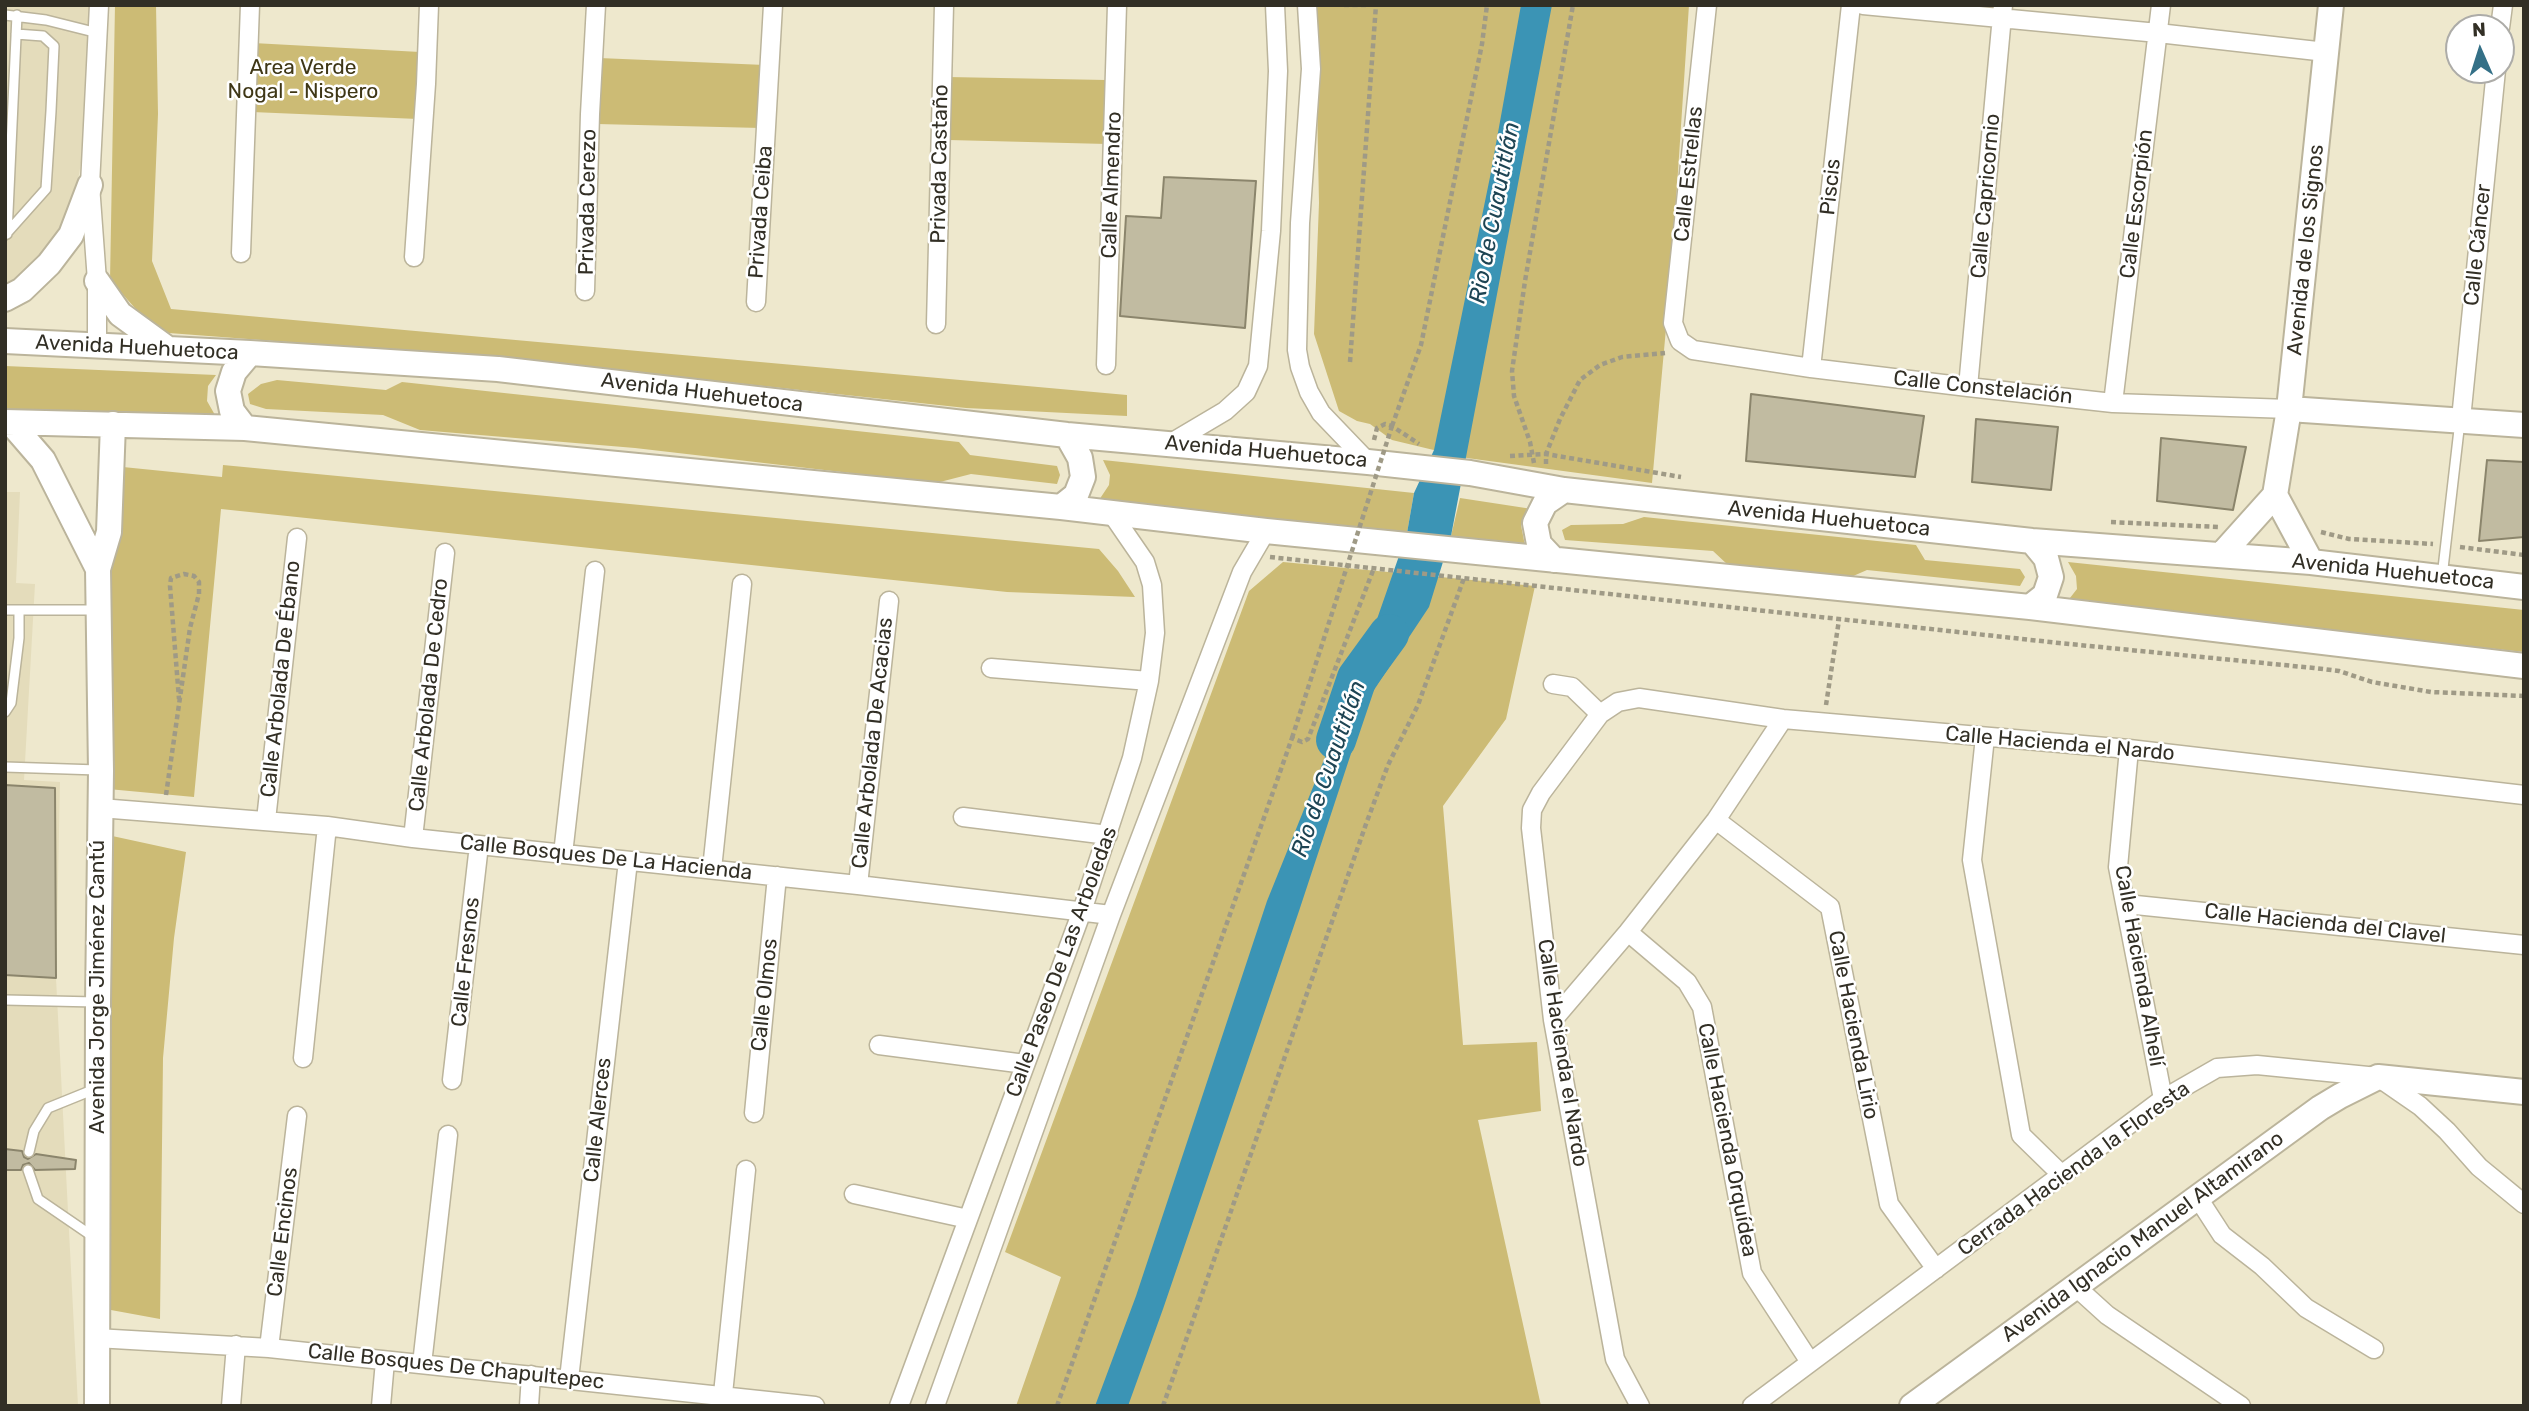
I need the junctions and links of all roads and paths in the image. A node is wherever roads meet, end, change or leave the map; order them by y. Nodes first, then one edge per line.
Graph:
1 (99, 5) edge
2 (250, 5) edge
3 (429, 5) edge
4 (596, 5) edge
5 (773, 5) edge
6 (944, 5) edge
7 (1117, 5) edge
8 (1275, 5) edge
9 (1307, 5) edge
10 (1344, 5) edge
11 (1367, 5) edge
12 (1376, 5) edge
13 (1488, 5) edge
14 (1573, 5) edge
15 (1707, 5) edge
16 (1851, 5) edge
17 (1863, 5) edge
18 (2161, 5) edge
19 (2331, 5) edge
20 (2002, 12) edge
21 (5, 15) edge
22 (17, 15) junction
23 (98, 33) junction
24 (2158, 33) junction
25 (16, 34) junction
26 (2326, 52) junction
27 (1311, 69) junction
28 (1278, 71) junction
29 (2495, 84) edge
30 (90, 185) junction
31 (6, 234) edge
32 (241, 253) dead end
33 (414, 257) dead end
34 (97, 281) junction
35 (586, 291) dead end
36 (5, 299) edge
37 (756, 302) dead end
38 (936, 324) dead end
39 (5, 341) edge
40 (97, 346) junction
41 (1687, 346) junction
42 (168, 349) junction
43 (250, 353) junction
44 (1350, 362) dead end
45 (1106, 365) dead end
46 (1811, 368) junction
47 (1968, 387) junction
48 (2113, 403) junction
49 (2289, 409) junction
50 (2460, 419) junction
51 (8, 422) edge
52 (113, 424) junction
53 (2524, 425) edge
54 (1392, 426) junction
55 (245, 428) junction
56 (1067, 435) junction
57 (1171, 443) junction
58 (1532, 454) junction
59 (1546, 454) junction
60 (1418, 456) junction
61 (1507, 456) dead end
62 (1368, 462) junction
63 (1694, 480) dead end
64 (1549, 487) junction
65 (2275, 495) junction
66 (1062, 508) junction
67 (1112, 514) junction
68 (2110, 522) dead end
69 (2245, 528) junction
70 (2294, 530) junction
71 (1266, 531) junction
72 (297, 538) dead end
73 (2032, 541) junction
74 (1384, 542) junction
75 (2446, 545) junction
76 (1468, 551) junction
77 (445, 553) dead end
78 (2222, 554) junction
79 (1252, 555) junction
80 (2524, 555) edge
81 (1554, 560) junction
82 (2311, 562) junction
83 (99, 569) junction
84 (1374, 569) junction
85 (595, 571) dead end
86 (2442, 577) junction
87 (1464, 578) junction
88 (742, 584) dead end
89 (2524, 587) edge
90 (888, 601) dead end
91 (2030, 607) junction
92 (5, 610) edge
93 (19, 610) junction
94 (99, 610) junction
95 (1839, 620) junction
96 (2524, 666) edge
97 (991, 668) dead end
98 (1149, 681) junction
99 (1553, 684) dead end
100 (2524, 696) edge
101 (180, 699) junction
102 (5, 712) edge
103 (1600, 714) junction
104 (1783, 719) junction
105 (1823, 722) junction
106 (1985, 737) junction
107 (1292, 738) junction
108 (2129, 749) junction
109 (5, 767) edge
110 (101, 771) junction
111 (2524, 795) edge
112 (100, 808) junction
113 (163, 813) junction
114 (963, 817) dead end
115 (266, 820) junction
116 (1716, 820) junction
117 (327, 826) junction
118 (1108, 835) junction
119 (413, 838) junction
120 (479, 845) junction
121 (563, 854) junction
122 (628, 860) junction
123 (712, 869) junction
124 (777, 876) junction
125 (858, 885) junction
126 (2126, 904) junction
127 (1082, 911) junction
128 (1111, 915) junction
129 (1628, 932) junction
130 (2524, 945) edge
131 (5, 1000) edge
132 (97, 1002) junction
133 (1553, 1020) junction
134 (879, 1045) dead end
135 (303, 1058) dead end
136 (1025, 1064) junction
137 (2378, 1077) junction
138 (452, 1080) dead end
139 (97, 1088) junction
140 (2524, 1092) edge
141 (2163, 1099) junction
142 (754, 1113) dead end
143 (297, 1116) dead end
144 (448, 1135) dead end
145 (29, 1153) dead end
146 (28, 1170) dead end
147 (746, 1170) dead end
148 (2062, 1175) junction
149 (854, 1195) dead end
150 (2198, 1198) junction
151 (2524, 1205) edge
152 (968, 1219) junction
153 (97, 1239) junction
154 (1936, 1269) junction
155 (2075, 1286) junction
156 (96, 1338) junction
157 (236, 1345) junction
158 (269, 1348) junction
159 (2374, 1349) dead end
160 (385, 1360) junction
161 (1810, 1362) junction
162 (422, 1364) junction
163 (531, 1375) junction
164 (569, 1379) junction
165 (723, 1394) junction
166 (681, 1398) edge
167 (97, 1406) edge
168 (231, 1406) edge
169 (381, 1406) edge
170 (529, 1406) edge
171 (815, 1406) edge
172 (899, 1406) edge
173 (935, 1406) edge
174 (1057, 1406) edge
175 (1163, 1406) edge
176 (1640, 1406) edge
177 (1752, 1406) edge
178 (1912, 1406) edge
179 (2241, 1406) edge

1 - 23 street
2 - 32 street
3 - 33 street
4 - 35 street, Privada Cerezo
5 - 37 street, Privada Ceiba
6 - 38 street, Privada Castaño
7 - 45 street, Calle Almendro
8 - 28 street
9 - 27 street
10 - 11 path
12 - 44 path
13 - 54 path
14 - 58 path
15 - 41 street, Calle Estrellas
16 - 46 street, Piscis
17 - 20 street
18 - 24 street, Calle Escorpión
19 - 26 main road, Avenida de los Signos
20 - 24 street
20 - 47 street, Calle Capricornio
21 - 22 lane
22 - 23 lane
22 - 25 lane
23 - 30 street
24 - 26 street
24 - 48 street, Calle Escorpión
25 - 31 lane
25 - 31 lane
26 - 49 main road, Avenida de los Signos
27 - 28 street
27 - 62 street
28 - 57 street
29 - 50 street, Calle Cáncer
30 - 34 street
30 - 36 main road
34 - 40 street
34 - 42 main road
39 - 40 main road, Avenida Huehuetoca
40 - 42 main road, Avenida Huehuetoca
41 - 46 street, Calle Constelación
41 - 59 path
42 - 43 main road, Avenida Huehuetoca
43 - 55 main road
43 - 56 main road, Avenida Huehuetoca
46 - 47 street, Calle Constelación
47 - 48 street, Calle Constelación
48 - 49 street, Calle Constelación
49 - 50 main road
49 - 65 main road, Avenida de los Signos
50 - 53 main road
50 - 75 lane
51 - 52 main road
51 - 83 main road, Avenida Jorge Jiménez Cantú
52 - 55 main road
52 - 83 main road, Avenida Jorge Jiménez Cantú
54 - 60 path
54 - 107 path, bridge
55 - 66 main road
56 - 57 main road, Avenida Huehuetoca
56 - 66 main road
57 - 62 main road, Avenida Huehuetoca
58 - 59 path
58 - 61 path
58 - 64 path
59 - 63 path
59 - 64 path
60 - 62 main road, Avenida Huehuetoca
60 - 64 main road, Avenida Huehuetoca
64 - 73 main road, Avenida Huehuetoca
64 - 81 main road
65 - 69 main road
65 - 70 main road
66 - 67 main road
67 - 71 main road
67 - 98 street, Calle Paseo De Las Arboledas
68 - 69 path
69 - 78 main road
70 - 75 path
70 - 82 main road
71 - 74 main road
71 - 79 street, Calle Paseo De Las Arboledas
72 - 115 street, Calle Arbolada De Ébano
73 - 78 main road, Avenida Huehuetoca
73 - 91 main road
74 - 76 main road
74 - 84 path
75 - 80 path
75 - 86 lane
76 - 81 main road
76 - 87 path
77 - 119 street, Calle Arbolada De Cedro
78 - 82 main road, Avenida Huehuetoca
79 - 84 path
79 - 128 street, Calle Paseo De Las Arboledas
81 - 91 main road
82 - 86 main road, Avenida Huehuetoca
83 - 94 main road, Avenida Jorge Jiménez Cantú
84 - 87 path
84 - 107 path
85 - 121 street
86 - 89 main road, Avenida Huehuetoca
87 - 95 path
87 - 175 path
88 - 123 street
90 - 125 street, Calle Arbolada De Acacias
91 - 96 main road
92 - 93 lane
93 - 94 lane
93 - 102 lane
94 - 110 main road, Avenida Jorge Jiménez Cantú
95 - 100 path
95 - 105 path
97 - 98 street
98 - 118 street, Calle Paseo De Las Arboledas
99 - 103 street
101 - 101 path
101 - 113 path
103 - 104 street, Calle Hacienda el Nardo
103 - 133 street, Calle Hacienda el Nardo
104 - 105 street, Calle Hacienda el Nardo
104 - 116 street
105 - 106 street, Calle Hacienda el Nardo
106 - 108 street, Calle Hacienda el Nardo
106 - 148 street
107 - 174 path
108 - 111 street, Calle Hacienda el Nardo
108 - 126 street, Calle Hacienda Alhelí
109 - 110 lane
110 - 112 main road, Avenida Jorge Jiménez Cantú
112 - 113 street, Calle Bosques De La Hacienda
112 - 132 main road, Avenida Jorge Jiménez Cantú
113 - 115 street, Calle Bosques De La Hacienda
114 - 118 street
115 - 117 street, Calle Bosques De La Hacienda
116 - 129 street
116 - 154 street, Calle Hacienda Lirio
117 - 119 street, Calle Bosques De La Hacienda
117 - 135 street
118 - 127 street, Calle Paseo De Las Arboledas
119 - 120 street, Calle Bosques De La Hacienda
120 - 121 street, Calle Bosques De La Hacienda
120 - 138 street, Calle Fresnos
121 - 122 street, Calle Bosques De La Hacienda
122 - 123 street, Calle Bosques De La Hacienda
122 - 164 street, Calle Alerces
123 - 124 street, Calle Bosques De La Hacienda
124 - 125 street, Calle Bosques De La Hacienda
124 - 142 street, Calle Olmos
125 - 127 street, Calle Bosques De La Hacienda
126 - 130 street, Calle Hacienda del Clavel
126 - 141 street, Calle Hacienda Alhelí
127 - 128 street, Calle Bosques De La Hacienda
127 - 136 street, Calle Paseo De Las Arboledas
128 - 173 street, Calle Paseo De Las Arboledas
129 - 133 street
129 - 161 street, Calle Hacienda Orquídea
131 - 132 lane
132 - 139 main road, Avenida Jorge Jiménez Cantú
133 - 176 street, Calle Hacienda el Nardo
134 - 136 street
136 - 152 street, Calle Paseo De Las Arboledas
137 - 140 main road, Cerrada Hacienda la Floresta
137 - 141 street, Cerrada Hacienda la Floresta
137 - 150 main road, Avenida Ignacio Manuel Altamirano
137 - 151 street
139 - 145 lane
139 - 153 main road, Avenida Jorge Jiménez Cantú
141 - 148 street, Cerrada Hacienda la Floresta
143 - 158 street, Calle Encinos
144 - 162 street
146 - 153 lane
147 - 165 street
148 - 154 street, Cerrada Hacienda la Floresta
149 - 152 street
150 - 155 main road, Avenida Ignacio Manuel Altamirano
150 - 159 street
152 - 172 street, Calle Paseo De Las Arboledas
153 - 156 main road, Avenida Jorge Jiménez Cantú
154 - 161 street, Cerrada Hacienda la Floresta
155 - 178 main road, Avenida Ignacio Manuel Altamirano
155 - 179 street
156 - 157 street, Calle Bosques De Chapultepec
156 - 167 main road, Avenida Jorge Jiménez Cantú
157 - 158 street, Calle Bosques De Chapultepec
157 - 168 street
158 - 160 street, Calle Bosques De Chapultepec
160 - 162 street, Calle Bosques De Chapultepec
160 - 169 street
161 - 177 street, Cerrada Hacienda la Floresta
162 - 163 street, Calle Bosques De Chapultepec
163 - 164 street, Calle Bosques De Chapultepec
163 - 170 street
164 - 166 street, Calle Bosques De Chapultepec
165 - 166 street, Calle Bosques De Chapultepec
165 - 171 street, Calle Bosques De Chapultepec

